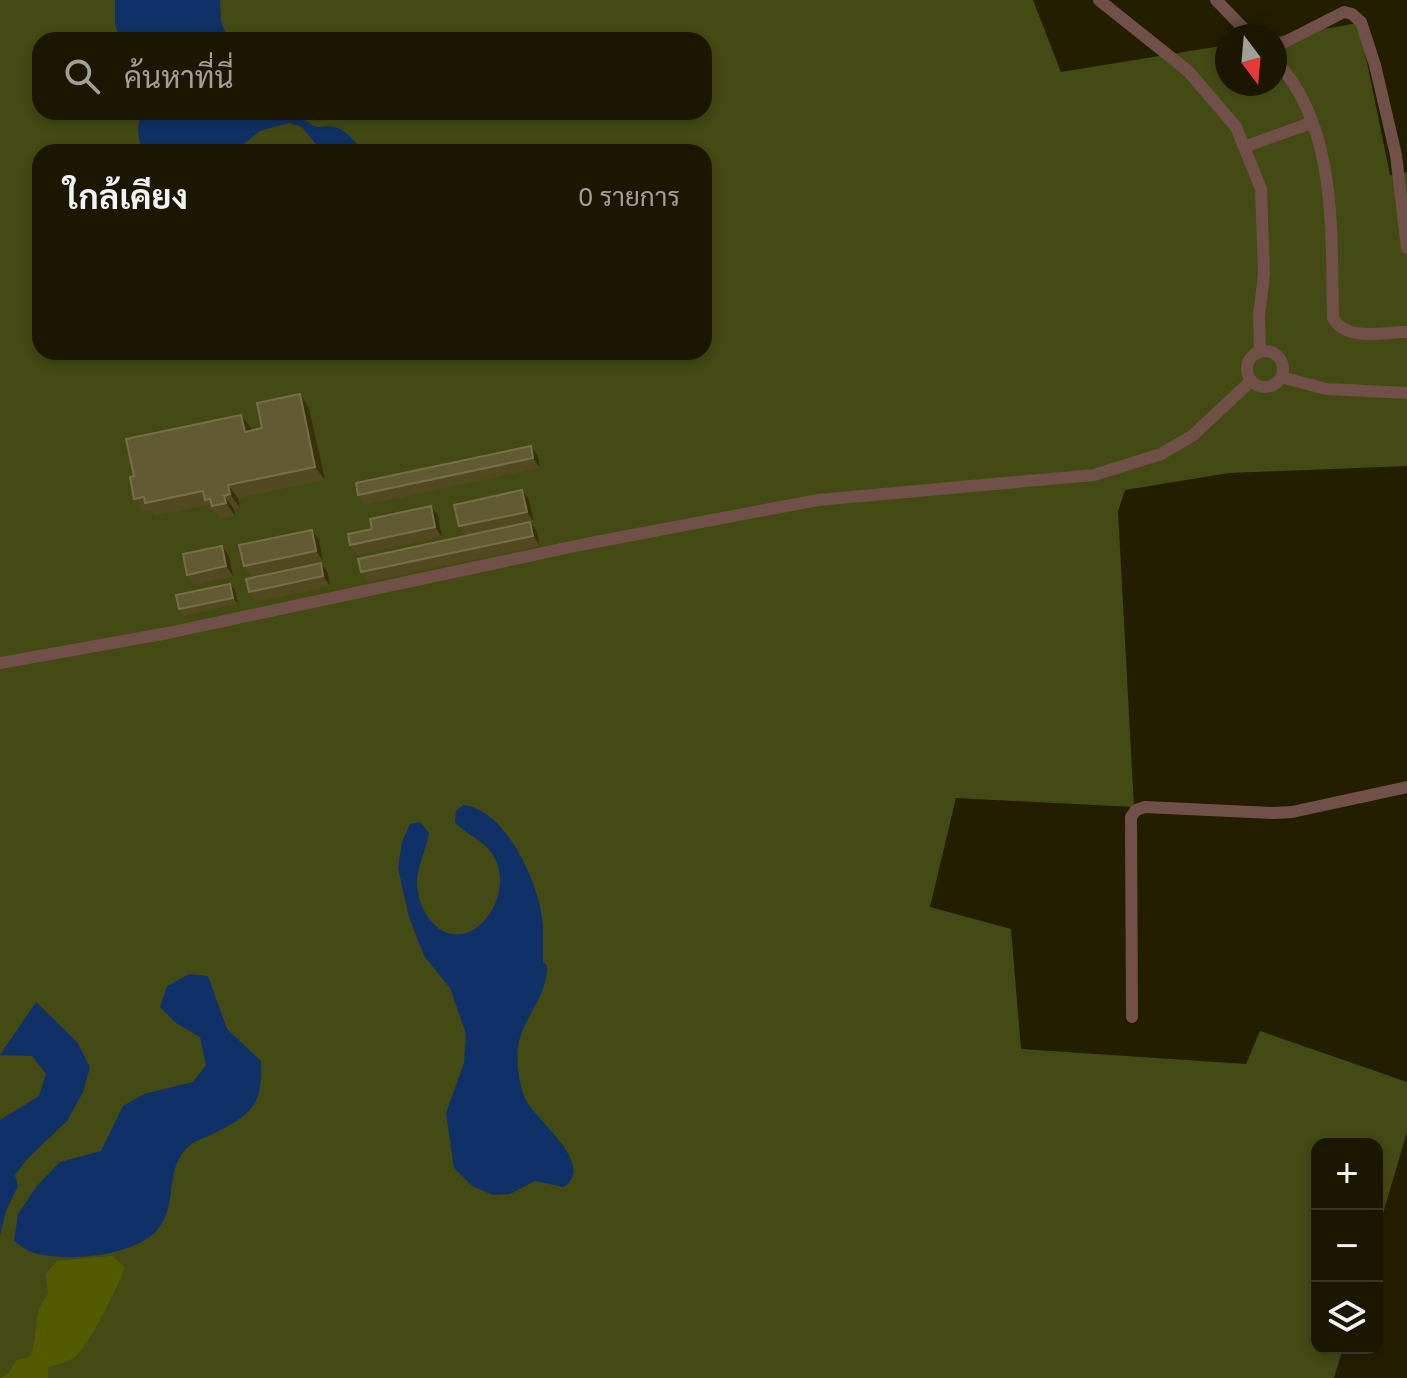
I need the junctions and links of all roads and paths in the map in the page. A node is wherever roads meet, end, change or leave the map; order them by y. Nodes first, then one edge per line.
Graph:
1 (1099, 0) edge
2 (1220, 1) edge
3 (1240, 24) edge
4 (1287, 41) edge
5 (1287, 73) edge
6 (1311, 123) junction
7 (1244, 147) junction
8 (1407, 248) edge
9 (1407, 332) edge
10 (1260, 352) junction
11 (1281, 377) junction
12 (1251, 381) junction
13 (1407, 393) edge
14 (0, 663) edge
15 (1407, 787) edge
16 (1132, 1017) dead end

1 - 7 street
2 - 3 street
4 - 8 street
5 - 6 street
6 - 7 street
6 - 9 street
7 - 10 street
10 - 11 street
10 - 12 street
11 - 12 street
11 - 13 street
12 - 14 street
15 - 16 street

